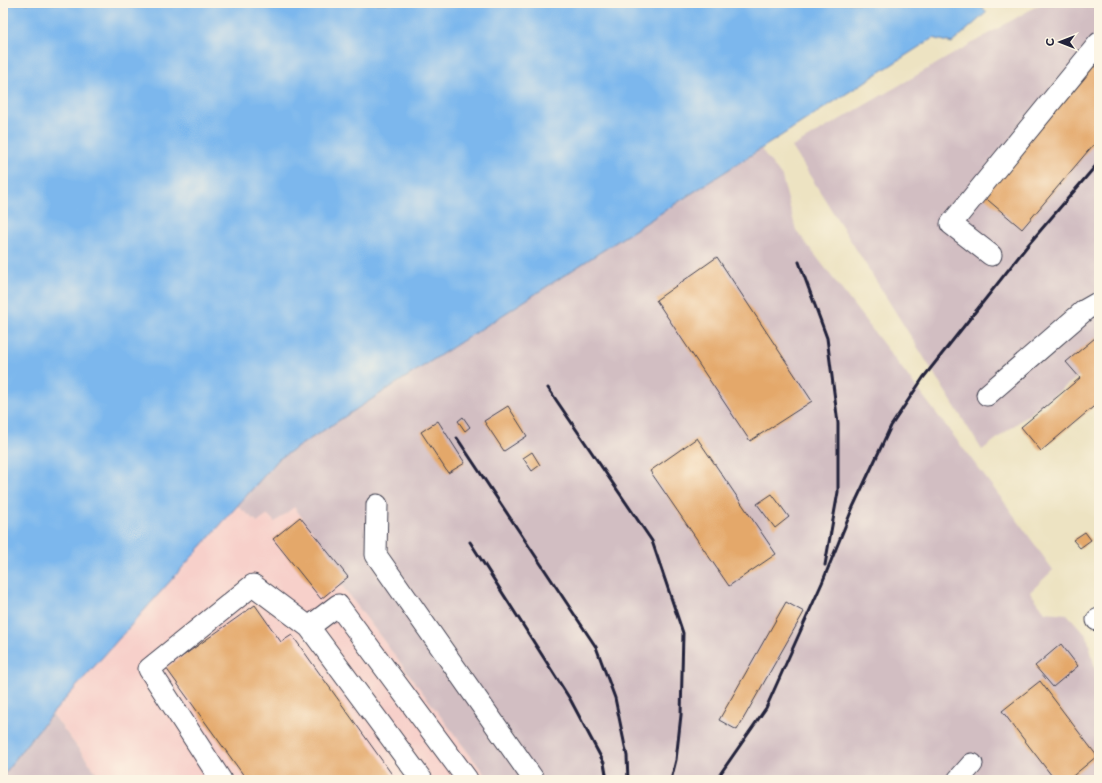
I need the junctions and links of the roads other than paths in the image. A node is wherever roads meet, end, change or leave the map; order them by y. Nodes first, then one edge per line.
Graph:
1 (1099, 43) edge
2 (991, 255) dead end
3 (1099, 302) edge
4 (987, 395) dead end
5 (377, 505) dead end
6 (309, 627) junction
7 (972, 764) dead end
8 (221, 780) edge
9 (422, 780) edge
10 (465, 780) edge
11 (534, 780) edge
12 (958, 780) edge

1 - 2 lane
3 - 4 lane
5 - 11 lane
6 - 8 lane
6 - 9 lane
6 - 10 lane
7 - 12 lane

